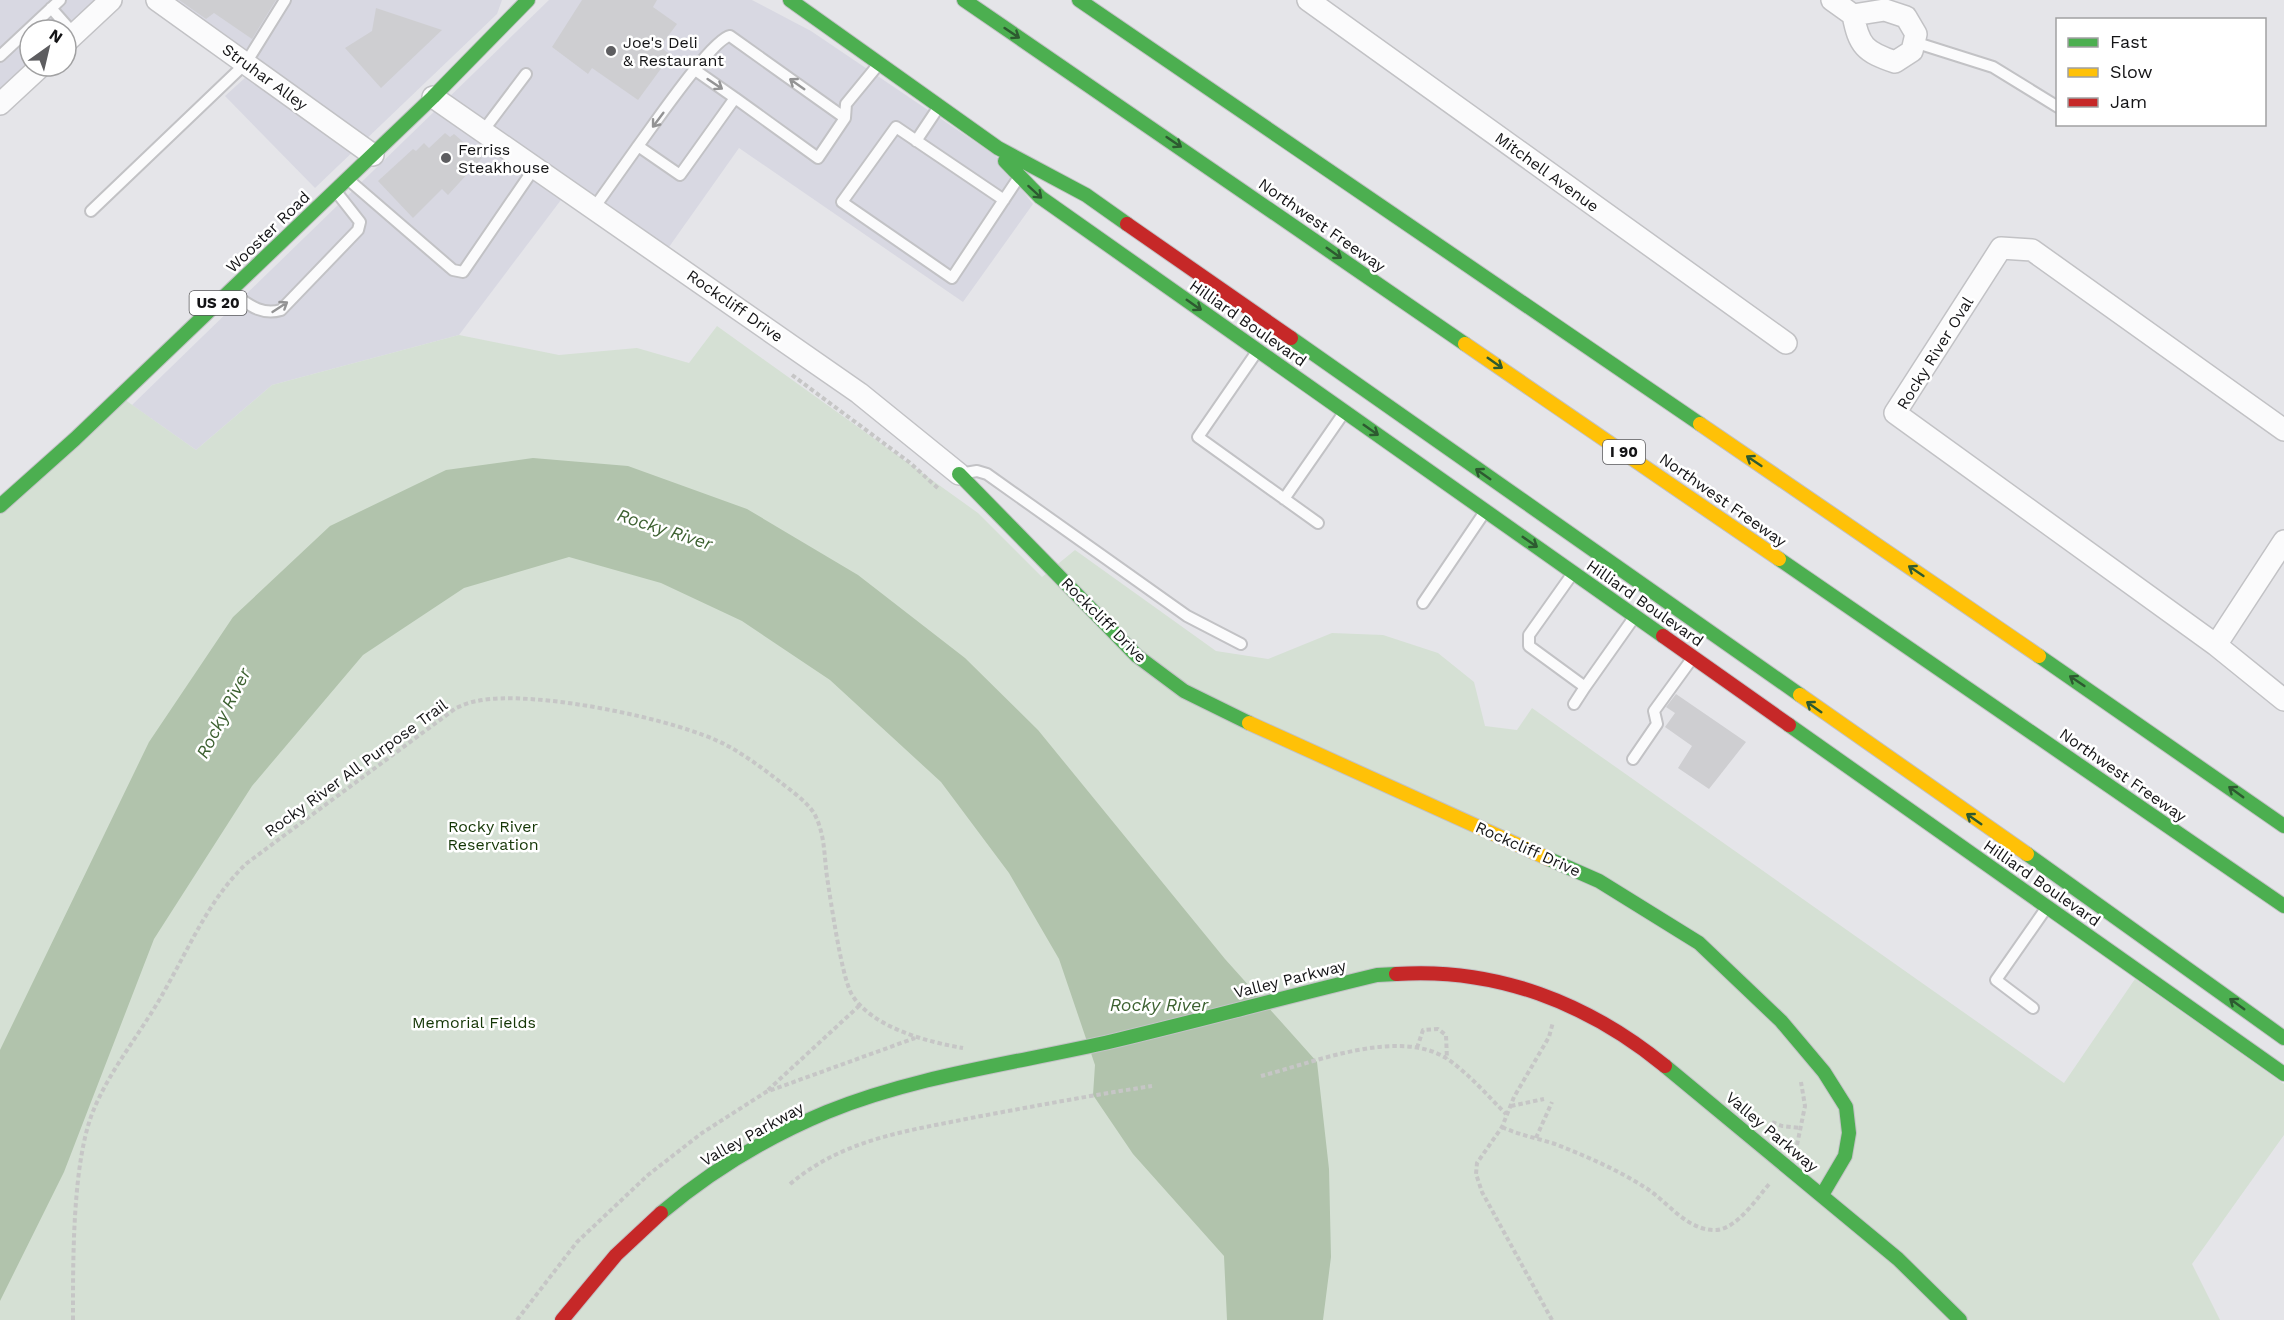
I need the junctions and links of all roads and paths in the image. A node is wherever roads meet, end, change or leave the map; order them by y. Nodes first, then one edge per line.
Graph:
1 (111, 0) edge
2 (157, 0) edge
3 (285, 0) edge
4 (528, 0) edge
5 (790, 0) edge
6 (964, 0) edge
7 (1079, 0) edge
8 (1308, 0) edge
9 (1832, 0) edge
10 (56, 4) edge
11 (1853, 15) junction
12 (62, 18) edge
13 (78, 31) edge
14 (1914, 42) junction
15 (0, 56) edge
16 (246, 63) junction
17 (879, 65) junction
18 (695, 70) junction
19 (526, 74) dead end
20 (28, 78) edge
21 (434, 97) junction
22 (735, 98) junction
23 (0, 104) edge
24 (2056, 106) edge
25 (939, 108) junction
26 (845, 118) junction
27 (483, 131) junction
28 (916, 141) junction
29 (638, 146) junction
30 (998, 148) junction
31 (373, 155) junction
32 (534, 166) junction
33 (1019, 177) junction
34 (348, 179) junction
35 (335, 191) junction
36 (1004, 200) junction
37 (594, 208) junction
38 (91, 211) dead end
39 (229, 291) junction
40 (1786, 343) dead end
41 (1258, 351) junction
42 (1344, 412) junction
43 (2284, 430) edge
44 (959, 474) junction
45 (1284, 499) junction
46 (0, 506) edge
47 (1485, 511) junction
48 (1318, 523) dead end
49 (2284, 541) edge
50 (1573, 573) junction
51 (1423, 603) dead end
52 (1635, 616) junction
53 (1241, 644) dead end
54 (2216, 645) junction
55 (1693, 657) junction
56 (1585, 687) junction
57 (2284, 700) edge
58 (1574, 704) dead end
59 (1633, 759) dead end
60 (2284, 826) edge
61 (2284, 906) edge
62 (2047, 907) junction
63 (860, 1005) junction
64 (2033, 1008) dead end
65 (1554, 1019) dead end
66 (2284, 1038) edge
67 (1417, 1048) junction
68 (969, 1049) dead end
69 (1447, 1059) junction
70 (2284, 1074) edge
71 (1261, 1076) dead end
72 (1152, 1086) dead end
73 (766, 1092) dead end
74 (1544, 1100) dead end
75 (1552, 1102) dead end
76 (1510, 1106) junction
77 (1506, 1114) junction
78 (1502, 1127) junction
79 (1536, 1138) junction
80 (1775, 1178) dead end
81 (790, 1184) dead end
82 (1822, 1195) junction
83 (73, 1320) edge
84 (562, 1320) edge
85 (1552, 1320) edge
86 (1960, 1320) edge

1 - 13 street
2 - 16 street, Struhar Alley
3 - 16 lane
4 - 21 main road, Wooster Road / US 20
5 - 17 main road, Hilliard Boulevard
6 -> 61 main road, Northwest Freeway / I 90
60 -> 7 main road
8 - 40 street, Mitchell Avenue
9 - 11 street
10 - 12 lane
10 - 15 lane
11 - 14 street
11 - 14 street
14 - 24 lane
16 - 31 street, Struhar Alley
16 - 38 lane
17 - 25 main road, Hilliard Boulevard
17 - 26 lane
18 -> 22 lane
26 -> 18 lane
18 -> 29 lane
19 - 27 lane
20 - 23 street
21 - 27 street, Rockcliff Drive
21 - 31 main road, Wooster Road / US 20
22 - 26 lane
22 - 29 lane
25 - 28 lane
25 - 30 main road, Hilliard Boulevard
27 - 32 street, Rockcliff Drive
28 - 36 lane
28 - 36 lane
29 - 37 lane
30 - 33 main road, Hilliard Boulevard
66 -> 30 main road, Hilliard Boulevard
31 - 34 main road, Wooster Road / US 20
32 - 34 lane
32 - 37 street, Rockcliff Drive
33 - 36 lane
33 -> 41 main road, Hilliard Boulevard
34 - 35 main road, Wooster Road / US 20
35 - 39 main road, Wooster Road / US 20
39 -> 35 lane
37 - 44 street, Rockcliff Drive
39 - 46 main road, Wooster Road / US 20
41 - 42 main road, Hilliard Boulevard
41 - 45 lane
42 - 45 lane
42 -> 47 main road, Hilliard Boulevard
43 - 54 street, Rocky River Oval
44 - 53 lane
44 - 82 main road, Rockcliff Drive
45 - 48 lane
47 -> 50 main road, Hilliard Boulevard
47 - 51 lane
49 - 54 street
50 - 52 main road, Hilliard Boulevard
50 - 56 lane
52 - 55 main road, Hilliard Boulevard
52 - 56 lane
54 - 57 street, Rocky River Oval
55 - 59 lane
55 - 62 main road, Hilliard Boulevard
56 - 58 lane
62 - 64 lane
62 - 70 main road, Hilliard Boulevard
63 - 68 path, Rocky River All Purpose Trail
63 - 73 path
63 - 83 path, Rocky River All Purpose Trail
65 - 76 path
67 - 69 path
67 - 69 path
67 - 71 path
69 - 77 path
72 - 81 path
74 - 76 path
75 - 79 path
76 - 77 path
77 - 78 path
78 - 79 path
78 - 85 path
79 - 80 path
82 - 84 main road, Valley Parkway
82 - 86 main road, Valley Parkway

